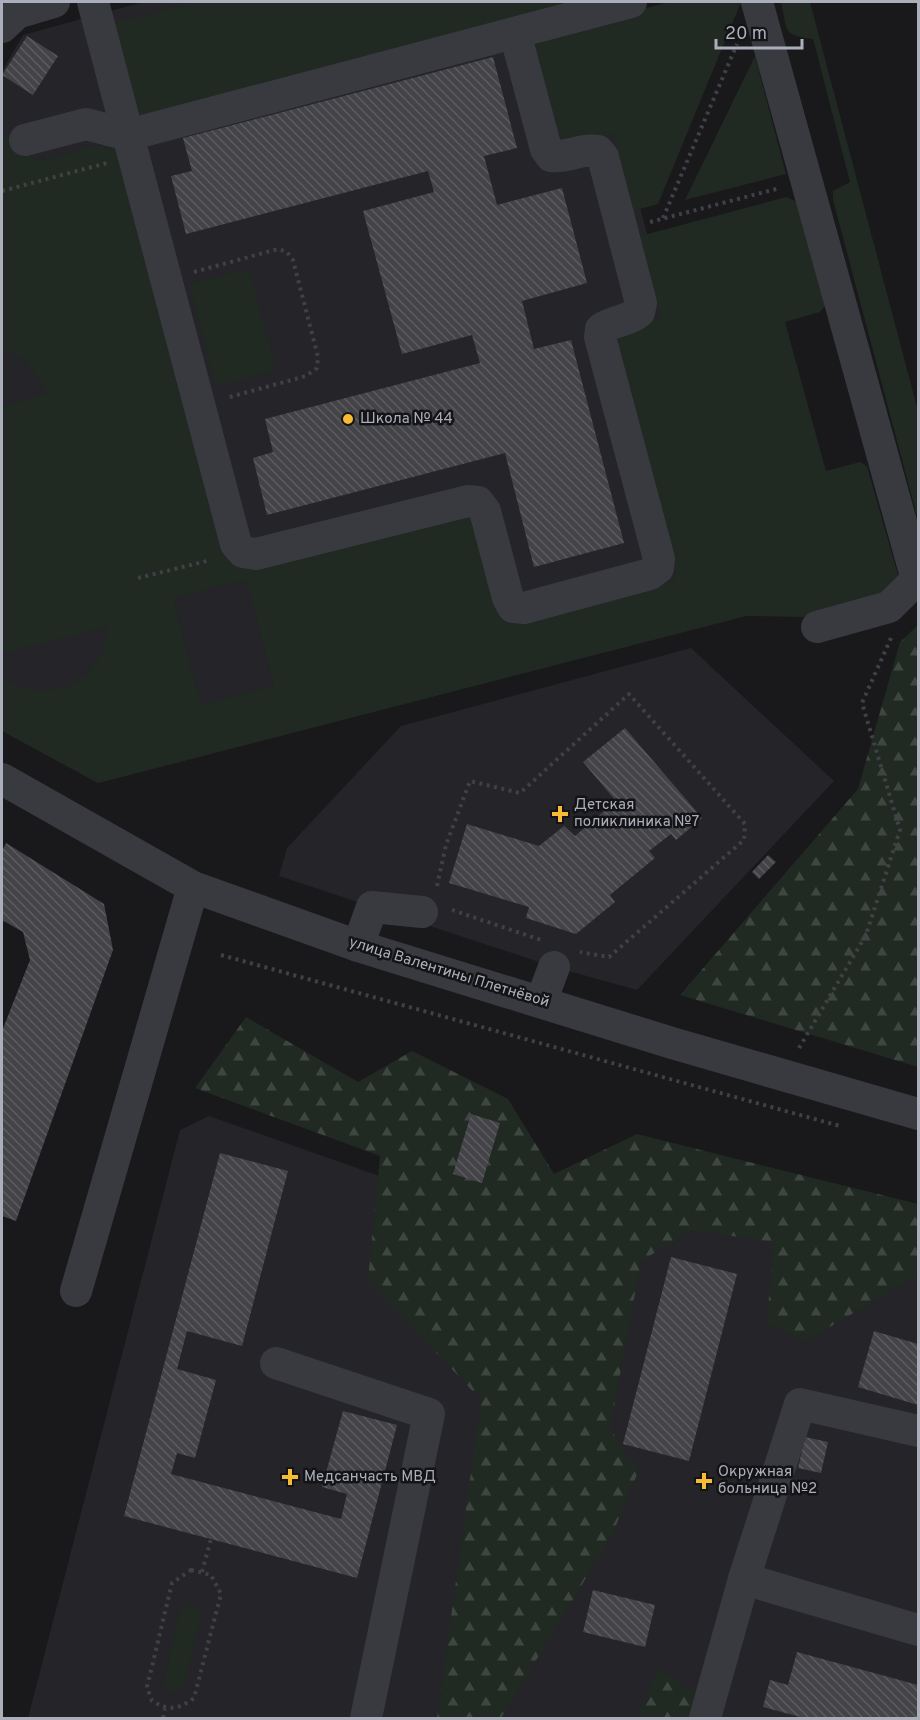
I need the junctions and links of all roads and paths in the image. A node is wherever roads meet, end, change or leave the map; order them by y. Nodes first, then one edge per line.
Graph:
1 (53, 2) edge
2 (93, 2) edge
3 (631, 2) edge
4 (757, 2) edge
5 (2, 27) edge
6 (515, 33) junction
7 (741, 34) dead end
8 (25, 140) dead end
9 (131, 146) junction
10 (806, 181) junction
11 (2, 191) edge
12 (663, 218) junction
13 (645, 223) dead end
14 (166, 279) junction
15 (199, 405) junction
16 (243, 552) junction
17 (138, 578) dead end
18 (918, 579) edge
19 (817, 627) dead end
20 (894, 631) dead end
21 (2, 779) edge
22 (193, 887) junction
23 (428, 908) junction
24 (358, 946) junction
25 (559, 954) junction
26 (221, 955) dead end
27 (541, 1002) junction
28 (775, 1072) junction
29 (918, 1114) edge
30 (850, 1128) dead end
31 (76, 1292) dead end
32 (276, 1363) dead end
33 (918, 1431) edge
34 (211, 1539) dead end
35 (202, 1572) junction
36 (744, 1579) junction
37 (918, 1630) edge
38 (165, 1709) junction
39 (163, 1719) edge
40 (366, 1719) edge
41 (705, 1719) edge

1 - 5 street
2 - 9 street
3 - 6 street
4 - 10 street
6 - 9 street
6 - 16 street
7 - 12 path
8 - 9 street
9 - 11 path
9 - 14 street
10 - 12 path
10 - 18 street
12 - 13 path
14 - 15 street
14 - 15 path
15 - 16 street
16 - 17 path
18 - 19 street
20 - 28 path
21 - 22 street, улица Валентины Плетнёвой
22 - 24 street, улица Валентины Плетнёвой
22 - 31 street
23 - 24 street
23 - 25 path
23 - 25 path
24 - 27 street, улица Валентины Плетнёвой
25 - 27 street
26 - 30 path
27 - 28 street, улица Валентины Плетнёвой
28 - 29 street, улица Валентины Плетнёвой
32 - 40 street
33 - 36 street
34 - 35 path
35 - 38 path
35 - 38 path
36 - 37 street
36 - 41 street
38 - 39 path

